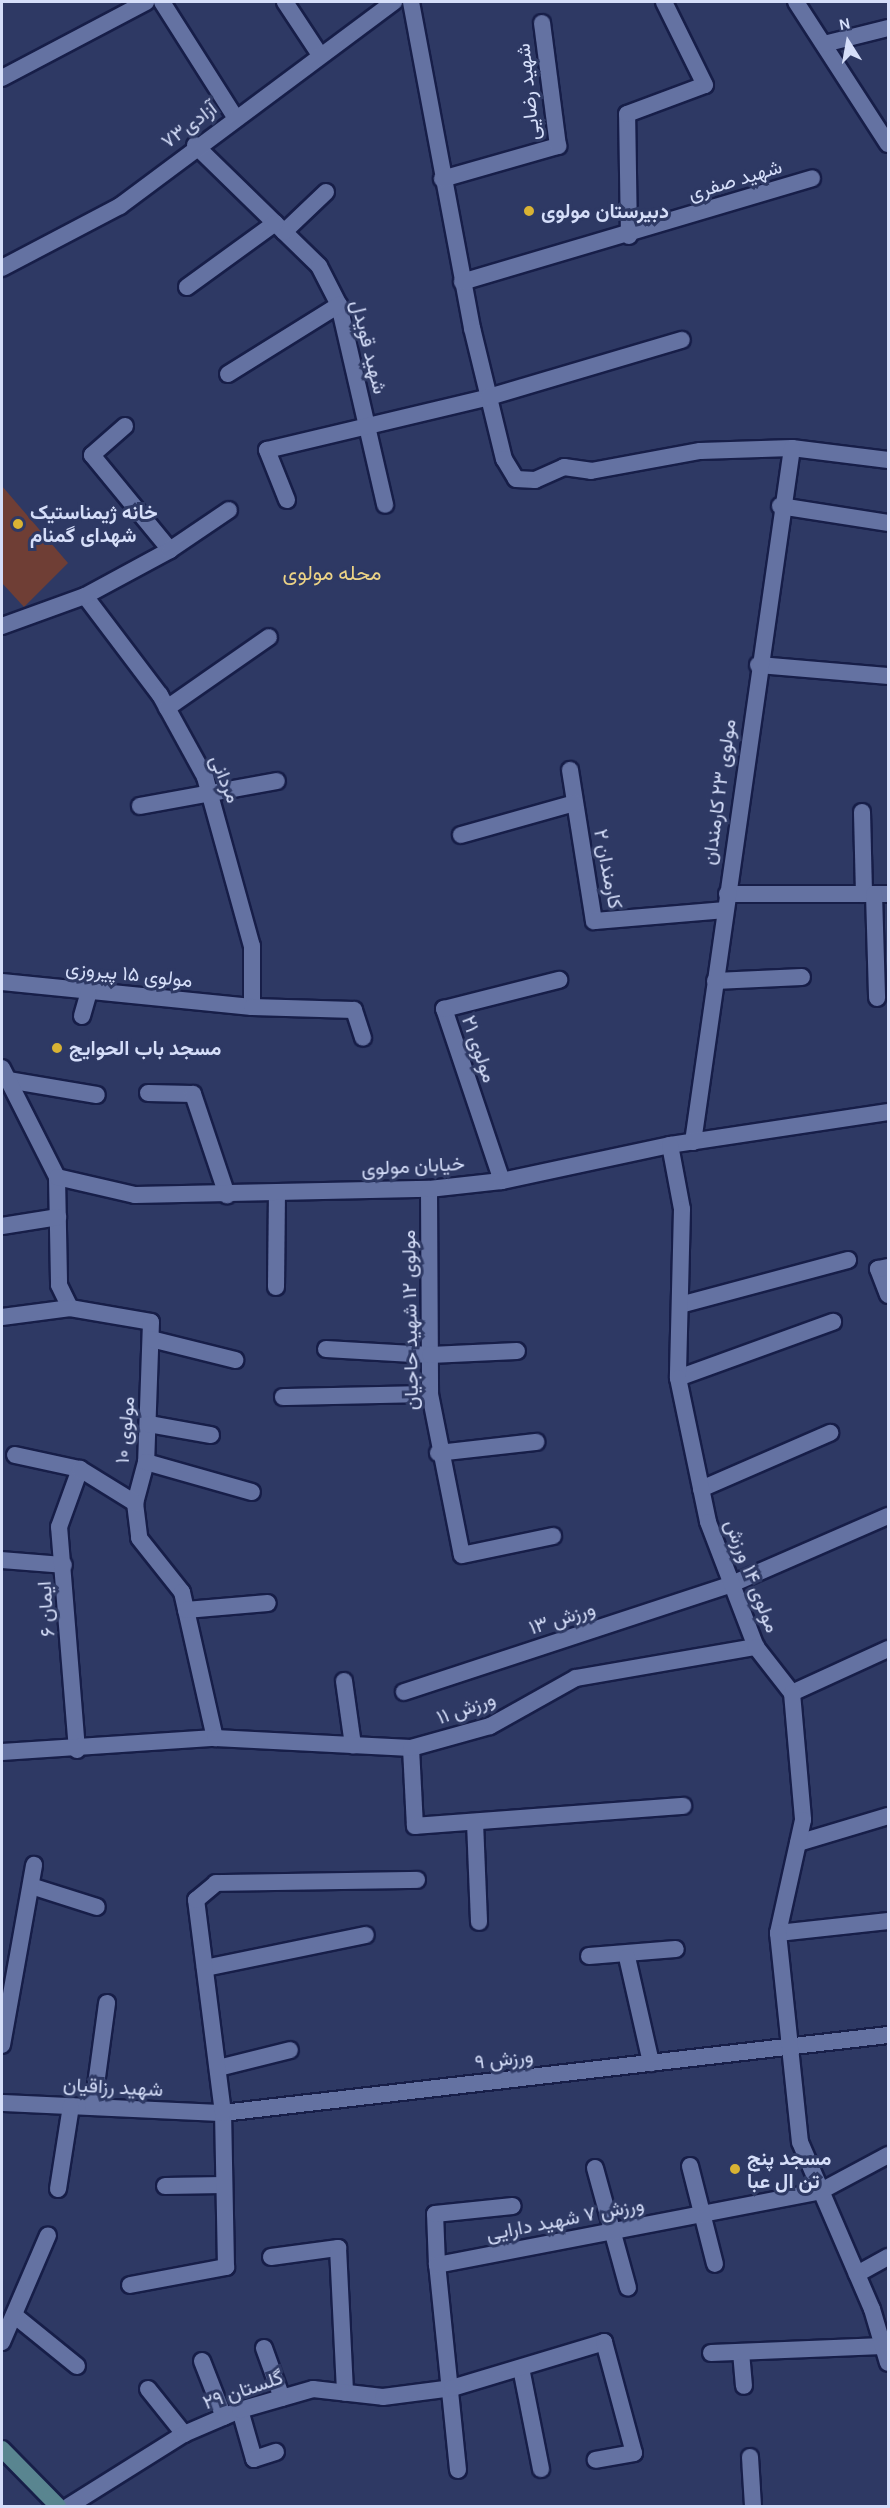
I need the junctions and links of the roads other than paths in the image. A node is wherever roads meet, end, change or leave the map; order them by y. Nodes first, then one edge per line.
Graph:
1 (146, 2) edge
2 (162, 2) edge
3 (285, 2) edge
4 (392, 2) edge
5 (411, 2) edge
6 (664, 2) edge
7 (796, 2) edge
8 (542, 23) dead end
9 (888, 28) edge
10 (824, 44) junction
11 (320, 55) junction
12 (2, 78) edge
13 (235, 117) junction
14 (888, 144) edge
15 (195, 145) junction
16 (812, 178) dead end
17 (442, 179) junction
18 (326, 192) dead end
19 (279, 227) junction
20 (629, 236) junction
21 (2, 268) edge
22 (462, 282) junction
23 (187, 287) dead end
24 (339, 305) junction
25 (682, 340) dead end
26 (228, 374) dead end
27 (489, 397) junction
28 (125, 426) dead end
29 (368, 429) junction
30 (792, 448) junction
31 (888, 460) edge
32 (287, 500) dead end
33 (385, 505) dead end
34 (780, 506) junction
35 (230, 510) dead end
36 (888, 523) edge
37 (170, 550) junction
38 (85, 596) junction
39 (2, 626) edge
40 (269, 637) dead end
41 (758, 664) junction
42 (888, 676) edge
43 (167, 708) junction
44 (570, 770) dead end
45 (277, 781) dead end
46 (210, 792) junction
47 (575, 803) junction
48 (140, 806) dead end
49 (862, 812) dead end
50 (461, 835) dead end
51 (876, 894) edge
52 (725, 902) junction
53 (802, 977) dead end
54 (559, 980) dead end
55 (715, 981) junction
56 (2, 982) edge
57 (89, 991) junction
58 (877, 998) dead end
59 (252, 1007) junction
60 (82, 1016) dead end
61 (363, 1038) dead end
62 (5, 1074) edge
63 (148, 1093) dead end
64 (98, 1095) dead end
65 (888, 1112) edge
66 (693, 1142) junction
67 (670, 1145) junction
68 (57, 1177) junction
69 (502, 1181) junction
70 (429, 1189) junction
71 (277, 1193) junction
72 (227, 1195) junction
73 (58, 1217) junction
74 (2, 1226) edge
75 (848, 1260) dead end
76 (888, 1266) edge
77 (276, 1287) dead end
78 (888, 1294) edge
79 (680, 1305) junction
80 (70, 1308) junction
81 (2, 1317) edge
82 (832, 1322) dead end
83 (152, 1339) junction
84 (326, 1349) dead end
85 (518, 1351) dead end
86 (430, 1355) junction
87 (235, 1360) dead end
88 (678, 1378) junction
89 (430, 1394) junction
90 (283, 1396) dead end
91 (149, 1424) junction
92 (830, 1433) dead end
93 (211, 1435) dead end
94 (536, 1442) dead end
95 (438, 1452) junction
96 (15, 1455) dead end
97 (146, 1462) junction
98 (80, 1469) junction
99 (701, 1489) junction
100 (252, 1492) dead end
101 (135, 1503) junction
102 (888, 1516) edge
103 (553, 1536) dead end
104 (2, 1560) edge
105 (64, 1565) junction
106 (732, 1584) junction
107 (268, 1603) dead end
108 (186, 1610) junction
109 (756, 1647) junction
110 (888, 1649) edge
111 (344, 1681) dead end
112 (404, 1692) dead end
113 (792, 1693) junction
114 (215, 1738) junction
115 (353, 1745) junction
116 (411, 1748) junction
117 (76, 1750) junction
118 (2, 1752) edge
119 (683, 1806) dead end
120 (888, 1816) edge
121 (475, 1822) junction
122 (798, 1843) junction
123 (34, 1865) dead end
124 (417, 1880) dead end
125 (31, 1886) junction
126 (97, 1907) dead end
127 (888, 1920) edge
128 (479, 1922) dead end
129 (778, 1933) junction
130 (366, 1935) dead end
131 (676, 1949) dead end
132 (589, 1956) dead end
133 (627, 1957) junction
134 (205, 1968) junction
135 (107, 2003) dead end
136 (888, 2035) edge
137 (2, 2045) edge
138 (789, 2046) junction
139 (291, 2050) dead end
140 (651, 2063) junction
141 (218, 2068) junction
142 (2, 2103) edge
143 (71, 2106) junction
144 (93, 2107) junction
145 (223, 2113) junction
146 (888, 2155) edge
147 (690, 2166) dead end
148 (595, 2168) dead end
149 (223, 2185) junction
150 (165, 2186) dead end
151 (58, 2189) dead end
152 (821, 2192) junction
153 (513, 2206) dead end
154 (702, 2213) junction
155 (612, 2232) junction
156 (48, 2235) dead end
157 (271, 2257) dead end
158 (888, 2257) edge
159 (715, 2264) dead end
160 (437, 2265) junction
161 (857, 2274) junction
162 (130, 2284) dead end
163 (628, 2288) dead end
164 (14, 2315) junction
165 (2, 2342) edge
166 (264, 2348) dead end
167 (741, 2352) junction
168 (711, 2353) dead end
169 (887, 2356) edge
170 (202, 2361) dead end
171 (77, 2366) dead end
172 (521, 2368) junction
173 (744, 2386) dead end
174 (452, 2388) junction
175 (147, 2389) dead end
176 (345, 2393) junction
177 (282, 2398) junction
178 (232, 2413) junction
179 (184, 2434) junction
180 (2, 2449) edge
181 (276, 2452) dead end
182 (750, 2457) dead end
183 (596, 2460) dead end
184 (542, 2469) dead end
185 (458, 2470) dead end
186 (58, 2506) edge
187 (69, 2506) edge
188 (753, 2506) edge

1 - 12 street
2 - 13 street
3 - 11 street
4 - 11 street, آزادی۷۳
5 - 17 street
6 - 20 street
7 - 10 street
8 - 17 street, شهید رضایی
9 - 10 street
10 - 14 street
11 - 13 street, آزادی۷۳
13 - 15 street, آزادی۷۳
15 - 19 street, شهید قویدل
15 - 21 street, آزادی۷۳
16 - 20 street, شهید صفری
17 - 22 street
18 - 19 street
19 - 23 street
19 - 24 street, شهید قویدل
20 - 22 street, شهید صفری
22 - 27 street
24 - 26 street
24 - 29 street, شهید قویدل
25 - 27 street
27 - 29 street
27 - 30 street
28 - 37 street
29 - 32 street
29 - 33 street, شهید قویدل
30 - 31 street
30 - 34 street, مولوی ۲۳ کارمندان
34 - 36 street
34 - 41 street, مولوی ۲۳ کارمندان
35 - 37 street
37 - 38 street
38 - 39 street
38 - 43 street, مردانی
40 - 43 street
41 - 42 street
41 - 52 street, مولوی ۲۳ کارمندان
43 - 46 street, مردانی
44 - 47 street, کارمندان ۲
45 - 46 street
46 - 48 street
46 - 59 street, مردانی
47 - 50 street
47 - 52 street, کارمندان ۲
49 - 51 street
51 - 52 street
51 - 58 street
52 - 55 street, مولوی ۲۳ کارمندان
53 - 55 street
54 - 69 street, مولوی ۲۱
55 - 66 street, مولوی ۲۳ کارمندان
56 - 57 street, مولوی ۱۵ پیروزی
57 - 59 street, مولوی ۱۵ پیروزی
57 - 60 street
59 - 61 street, مولوی ۱۵ پیروزی
62 - 64 street
62 - 68 street
63 - 72 street
65 - 66 street, خیابان مولوی
66 - 67 street, خیابان مولوی
67 - 69 street, خیابان مولوی
67 - 79 street, مولوی ۱۴ ورزش
68 - 72 street, خیابان مولوی
68 - 73 street
69 - 70 street, خیابان مولوی
70 - 71 street, خیابان مولوی
70 - 86 street, مولوی ۱۲ شهید حاجیان
71 - 72 street, خیابان مولوی
71 - 77 street
73 - 74 street
73 - 80 street
75 - 79 street
76 - 78 street
79 - 88 street, مولوی ۱۴ ورزش
80 - 81 street
80 - 83 street
82 - 88 street
83 - 87 street
83 - 91 street, مولوی ۱۰
84 - 86 street
85 - 86 street
86 - 89 street, مولوی ۱۲ شهید حاجیان
88 - 99 street, مولوی ۱۴ ورزش
89 - 90 street
89 - 95 street, مولوی ۱۲ شهید حاجیان
91 - 93 street
91 - 97 street, مولوی ۱۰
92 - 99 street
94 - 95 street
95 - 103 street, مولوی ۱۲ شهید حاجیان
96 - 98 street
97 - 100 street
97 - 101 street, مولوی ۱۰
98 - 101 street
98 - 105 street, ایمان ۶
99 - 106 street, مولوی ۱۴ ورزش
101 - 108 street, مولوی ۱۰
102 - 106 street, ورزش ۱۳
104 - 105 street
105 - 117 street, ایمان ۶
106 - 109 street, مولوی ۱۴ ورزش
106 - 112 street, ورزش ۱۳
107 - 108 street
108 - 114 street, مولوی ۱۰
109 - 113 street, مولوی ۱۴ ورزش
109 - 116 street, ورزش ۱۱
110 - 113 street
111 - 115 street
113 - 122 street
114 - 115 street, ورزش ۱۱
114 - 117 street, ورزش ۱۱
115 - 116 street, ورزش ۱۱
116 - 121 street
117 - 118 street, ورزش ۱۱
119 - 121 street
120 - 122 street
121 - 128 street
122 - 129 street
123 - 125 street
124 - 134 street
125 - 126 street
125 - 137 street
127 - 129 street
129 - 138 street
130 - 134 street
131 - 133 street
132 - 133 street
133 - 140 street
134 - 141 street
135 - 144 street
136 - 138 street, ورزش ۹
138 - 140 street, ورزش ۹
138 - 152 street
139 - 141 street
140 - 145 street, ورزش ۹
141 - 145 street
142 - 143 street, شهید رزاقیان
143 - 144 street, شهید رزاقیان
143 - 151 street
144 - 145 street, شهید رزاقیان
145 - 149 street
146 - 152 street, ورزش ۷ شهید دارایی
147 - 154 street
148 - 155 street
149 - 150 street
149 - 162 street
152 - 154 street, ورزش ۷ شهید دارایی
152 - 161 street
153 - 160 street
154 - 155 street, ورزش ۷ شهید دارایی
154 - 159 street
155 - 160 street, ورزش ۷ شهید دارایی
155 - 163 street
156 - 164 street
157 - 176 street
158 - 161 street
160 - 174 street
161 - 169 street
164 - 165 street
164 - 171 street
166 - 177 street
167 - 168 street
167 - 169 street
167 - 173 street
170 - 178 street
172 - 174 street, گلستان ۲۹
172 - 183 street, گلستان ۲۹
172 - 184 street
174 - 176 street, گلستان ۲۹
174 - 185 street
175 - 179 street
176 - 177 street, گلستان ۲۹
177 - 178 street, گلستان ۲۹
178 - 179 street, گلستان ۲۹
178 - 181 street
179 - 187 street, گلستان ۲۹
180 - 186 main road
182 - 188 street

